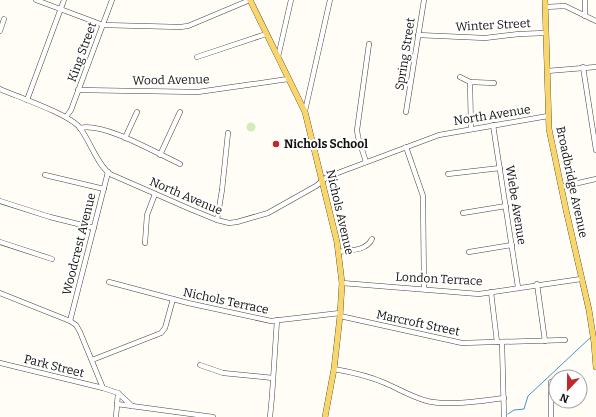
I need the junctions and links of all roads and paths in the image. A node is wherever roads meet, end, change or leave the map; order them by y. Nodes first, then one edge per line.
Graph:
1 (36, 0) edge
2 (64, 0) edge
3 (112, 0) edge
4 (250, 0) edge
5 (291, 0) edge
6 (330, 0) edge
7 (424, 0) edge
8 (545, 0) edge
9 (585, 0) edge
10 (545, 7) junction
11 (61, 9) junction
12 (585, 16) junction
13 (4, 19) dead end
14 (596, 21) edge
15 (103, 25) junction
16 (0, 31) edge
17 (545, 33) junction
18 (266, 34) junction
19 (418, 36) junction
20 (369, 44) dead end
21 (197, 57) dead end
22 (278, 58) junction
23 (596, 66) edge
24 (583, 67) junction
25 (547, 71) junction
26 (460, 77) dead end
27 (288, 79) junction
28 (470, 82) junction
29 (494, 83) dead end
30 (0, 89) edge
31 (78, 90) junction
32 (27, 100) junction
33 (71, 110) junction
34 (137, 112) dead end
35 (180, 112) dead end
36 (304, 112) junction
37 (406, 112) dead end
38 (548, 116) junction
39 (66, 117) junction
40 (72, 120) junction
41 (493, 125) junction
42 (80, 128) junction
43 (472, 129) junction
44 (228, 133) dead end
45 (125, 138) junction
46 (406, 147) junction
47 (596, 150) edge
48 (160, 155) junction
49 (366, 162) junction
50 (180, 164) dead end
51 (500, 168) junction
52 (108, 172) junction
53 (448, 174) dead end
54 (45, 175) dead end
55 (596, 179) edge
56 (322, 180) junction
57 (561, 187) junction
58 (104, 190) junction
59 (155, 194) junction
60 (0, 201) edge
61 (506, 206) junction
62 (463, 213) dead end
63 (217, 220) junction
64 (94, 228) junction
65 (372, 238) dead end
66 (0, 242) edge
67 (145, 243) dead end
68 (512, 245) junction
69 (338, 252) junction
70 (469, 252) dead end
71 (52, 258) dead end
72 (582, 279) junction
73 (109, 282) dead end
74 (342, 283) junction
75 (537, 284) junction
76 (518, 287) junction
77 (424, 289) junction
78 (491, 292) junction
79 (0, 293) edge
80 (173, 299) junction
81 (340, 315) junction
82 (277, 320) junction
83 (70, 321) junction
84 (565, 340) dead end
85 (595, 340) edge
86 (545, 341) junction
87 (500, 342) junction
88 (92, 360) junction
89 (0, 363) edge
90 (200, 366) dead end
91 (596, 367) edge
92 (334, 369) junction
93 (273, 378) junction
94 (104, 388) junction
95 (118, 393) junction
96 (504, 398) junction
97 (117, 404) junction
98 (132, 406) junction
99 (116, 417) edge
100 (213, 417) edge
101 (270, 417) edge
102 (325, 417) edge
103 (504, 417) edge

1 - 11 street
2 - 11 street
3 - 15 street, King Street
4 - 15 street
4 - 18 main road, Nichols Avenue
5 - 22 street
6 - 36 street
7 - 19 street, Spring Street
8 - 10 main road, Broadbridge Avenue
9 - 12 street
10 - 12 street
10 - 17 main road, Broadbridge Avenue
11 - 15 street
11 - 32 street
12 - 14 street
13 - 16 street
15 - 31 street, King Street
17 - 19 street, Winter Street
17 - 25 main road, Broadbridge Avenue
18 - 21 street
18 - 22 main road, Nichols Avenue
19 - 37 street, Spring Street
20 - 49 street
22 - 27 main road, Nichols Avenue
23 - 24 street
24 - 25 street
24 - 47 street
25 - 38 main road, Broadbridge Avenue
26 - 28 street
27 - 31 street, Wood Avenue
27 - 36 main road, Nichols Avenue
28 - 29 street
28 - 43 street
30 - 32 street, North Avenue
31 - 33 street, King Street
32 - 39 street, North Avenue
33 - 39 street, King Street
33 - 40 street, King Street
34 - 45 street
35 - 48 street
36 - 56 main road, Nichols Avenue
38 - 41 street, North Avenue
38 - 57 main road, Broadbridge Avenue
39 - 40 street, North Avenue
40 - 42 street, North Avenue
41 - 43 street, North Avenue
41 - 51 street, Wiebe Avenue
42 - 45 street
42 - 52 street, North Avenue
43 - 46 street, North Avenue
44 - 63 street
45 - 48 street
46 - 49 street, North Avenue
46 - 77 street
48 - 50 street
49 - 56 street, North Avenue
51 - 53 street
51 - 61 street, Wiebe Avenue
52 - 58 street, Woodcrest Avenue
52 - 59 street, North Avenue
54 - 58 street
55 - 57 street
56 - 63 street, North Avenue
56 - 69 main road, Nichols Avenue
57 - 72 main road, Broadbridge Avenue
58 - 64 street, Woodcrest Avenue
59 - 63 street, North Avenue
59 - 67 street
60 - 64 street
61 - 62 street
61 - 68 street, Wiebe Avenue
64 - 83 street, Woodcrest Avenue
65 - 69 street
66 - 71 street
68 - 70 street
68 - 76 street, Wiebe Avenue
69 - 74 main road, Nichols Avenue
72 - 75 street, London Terrace
72 - 85 main road, Broadbridge Avenue
73 - 80 street, Nichols Terrace
74 - 77 street, London Terrace
74 - 81 main road, Nichols Avenue
75 - 76 street, London Terrace
75 - 86 street
76 - 78 street, London Terrace
77 - 78 street, London Terrace
78 - 87 street
79 - 83 street
80 - 82 street, Nichols Terrace
80 - 88 street
81 - 82 street, Nichols Terrace
81 - 87 street, Marcroft Street
81 - 92 main road, Nichols Avenue
82 - 93 street
83 - 88 street
84 - 86 street, Marcroft Street
85 - 91 main road, Broadbridge Avenue
86 - 87 street, Marcroft Street
87 - 96 street
88 - 94 street
89 - 94 street, Park Street
90 - 93 street
92 - 96 street
92 - 102 main road, Nichols Avenue
93 - 101 street
94 - 95 street, Park Street
95 - 97 street
95 - 98 street
96 - 103 street
97 - 98 street
97 - 99 street
98 - 100 street

